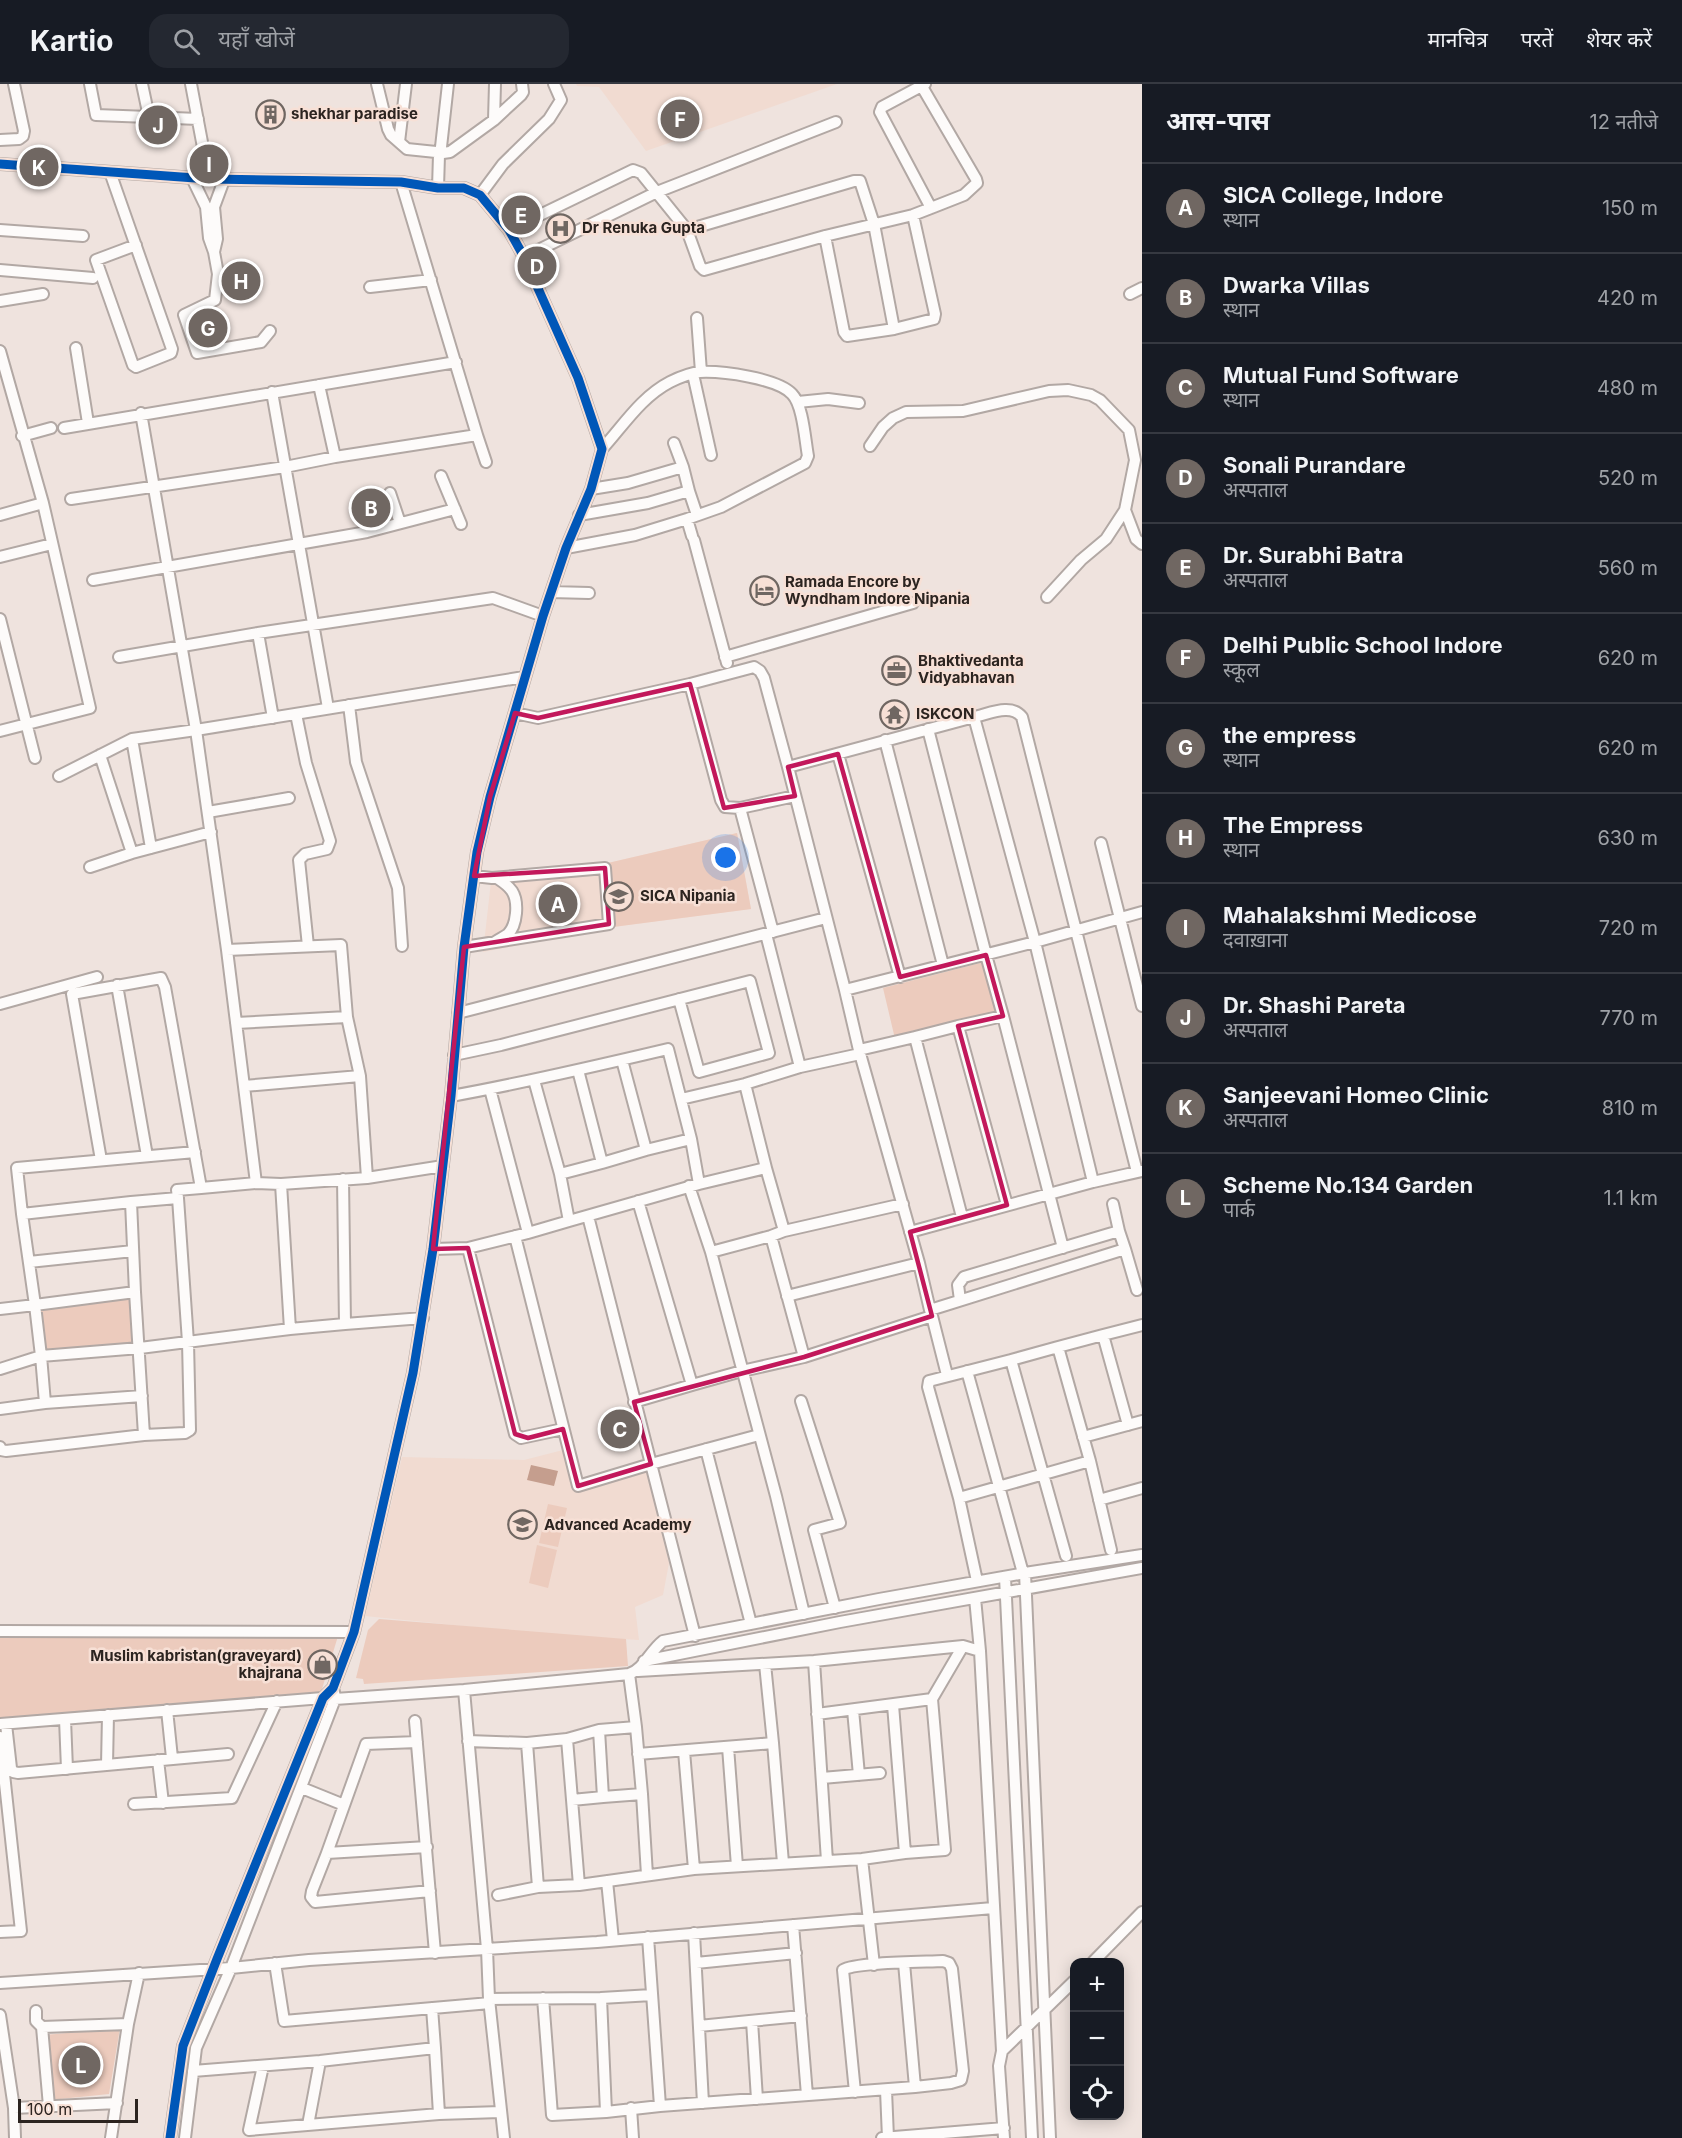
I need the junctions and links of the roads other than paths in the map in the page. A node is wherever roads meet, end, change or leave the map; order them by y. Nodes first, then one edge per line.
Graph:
1 (14, 84) edge
2 (90, 84) edge
3 (142, 84) edge
4 (191, 84) edge
5 (377, 84) edge
6 (406, 84) edge
7 (448, 84) edge
8 (495, 84) edge
9 (522, 84) edge
10 (554, 84) edge
11 (923, 85) edge
12 (149, 117) junction
13 (198, 119) junction
14 (494, 120) junction
15 (836, 122) dead end
16 (0, 140) edge
17 (399, 142) junction
18 (440, 152) junction
19 (0, 164) edge
20 (110, 172) junction
21 (192, 178) junction
22 (209, 179) junction
23 (224, 180) junction
24 (401, 182) junction
25 (438, 188) junction
26 (657, 192) junction
27 (480, 195) junction
28 (210, 207) junction
29 (932, 208) junction
30 (913, 215) junction
31 (874, 224) junction
32 (0, 230) edge
33 (509, 230) junction
34 (687, 230) junction
35 (83, 236) dead end
36 (825, 236) junction
37 (136, 245) junction
38 (524, 257) junction
39 (0, 270) edge
40 (93, 278) dead end
41 (431, 280) junction
42 (370, 287) dead end
43 (1142, 288) edge
44 (43, 294) dead end
45 (1130, 294) dead end
46 (0, 301) edge
47 (696, 318) dead end
48 (894, 329) junction
49 (270, 331) dead end
50 (76, 348) dead end
51 (0, 351) edge
52 (456, 362) junction
53 (697, 373) junction
54 (319, 385) junction
55 (272, 392) junction
56 (798, 402) junction
57 (859, 403) dead end
58 (141, 413) junction
59 (88, 423) junction
60 (51, 428) dead end
61 (64, 428) dead end
62 (477, 435) junction
63 (22, 436) junction
64 (675, 443) dead end
65 (870, 446) dead end
66 (602, 449) junction
67 (711, 454) dead end
68 (335, 458) junction
69 (486, 462) dead end
70 (285, 467) junction
71 (682, 467) junction
72 (441, 476) dead end
73 (154, 486) junction
74 (591, 489) junction
75 (689, 491) junction
76 (390, 493) dead end
77 (71, 499) dead end
78 (43, 502) junction
79 (455, 508) junction
80 (1125, 510) junction
81 (0, 515) edge
82 (579, 515) junction
83 (692, 517) junction
84 (400, 523) junction
85 (461, 524) dead end
86 (297, 543) junction
87 (52, 544) junction
88 (1142, 544) edge
89 (566, 548) junction
90 (0, 557) edge
91 (168, 567) junction
92 (93, 580) dead end
93 (551, 592) junction
94 (589, 593) dead end
95 (1047, 597) dead end
96 (913, 603) dead end
97 (543, 616) junction
98 (0, 619) edge
99 (313, 624) junction
100 (258, 633) junction
101 (180, 646) junction
102 (119, 657) dead end
103 (725, 657) junction
104 (730, 672) junction
105 (524, 677) junction
106 (690, 684) junction
107 (349, 705) junction
108 (328, 708) junction
109 (515, 713) junction
110 (296, 714) junction
111 (974, 717) junction
112 (273, 718) junction
113 (26, 725) junction
114 (928, 729) junction
115 (196, 730) junction
116 (0, 731) edge
117 (132, 739) junction
118 (885, 740) junction
119 (838, 754) junction
120 (100, 755) junction
121 (35, 758) dead end
122 (788, 767) junction
123 (59, 776) dead end
124 (795, 796) junction
125 (289, 798) dead end
126 (740, 808) junction
127 (208, 812) junction
128 (211, 832) junction
129 (1101, 843) dead end
130 (151, 848) junction
131 (132, 853) junction
132 (90, 867) dead end
133 (474, 876) junction
134 (498, 878) junction
135 (1142, 912) edge
136 (826, 918) junction
137 (1119, 918) junction
138 (1076, 931) junction
139 (769, 933) junction
140 (1035, 942) junction
141 (493, 944) junction
142 (308, 946) junction
143 (402, 946) dead end
144 (464, 947) junction
145 (227, 950) junction
146 (986, 956) junction
147 (943, 965) junction
148 (97, 977) dead end
149 (900, 977) junction
150 (117, 985) junction
151 (845, 990) junction
152 (679, 999) junction
153 (0, 1004) edge
154 (1142, 1006) edge
155 (458, 1013) junction
156 (1003, 1016) junction
157 (347, 1017) junction
158 (236, 1023) junction
159 (958, 1026) junction
160 (915, 1037) junction
161 (860, 1052) junction
162 (454, 1055) junction
163 (622, 1060) junction
164 (800, 1067) junction
165 (578, 1070) junction
166 (360, 1076) junction
167 (534, 1080) junction
168 (745, 1084) junction
169 (244, 1086) junction
170 (490, 1089) junction
171 (451, 1096) junction
172 (681, 1099) junction
173 (691, 1139) junction
174 (646, 1150) junction
175 (195, 1152) junction
176 (147, 1156) junction
177 (101, 1160) junction
178 (602, 1163) junction
179 (443, 1166) junction
180 (766, 1168) junction
181 (1140, 1171) edge
182 (560, 1174) junction
183 (367, 1178) junction
184 (343, 1179) junction
185 (1093, 1182) junction
186 (256, 1183) junction
187 (281, 1184) junction
188 (694, 1185) junction
189 (201, 1188) junction
190 (1049, 1193) junction
191 (178, 1198) junction
192 (638, 1201) junction
193 (131, 1202) junction
194 (903, 1204) junction
195 (1113, 1204) dead end
196 (1007, 1205) junction
197 (22, 1214) junction
198 (588, 1216) junction
199 (962, 1217) junction
200 (570, 1221) junction
201 (784, 1231) junction
202 (1119, 1231) junction
203 (910, 1232) junction
204 (528, 1233) junction
205 (514, 1236) junction
206 (771, 1236) junction
207 (468, 1248) junction
208 (1063, 1248) junction
209 (433, 1249) junction
210 (1125, 1249) junction
211 (133, 1251) junction
212 (711, 1252) junction
213 (29, 1262) junction
214 (919, 1263) junction
215 (1137, 1290) dead end
216 (135, 1292) junction
217 (787, 1296) junction
218 (960, 1300) junction
219 (35, 1305) junction
220 (0, 1309) edge
221 (931, 1313) junction
222 (423, 1318) junction
223 (345, 1324) junction
224 (1142, 1325) edge
225 (290, 1329) junction
226 (1103, 1335) junction
227 (188, 1342) junction
228 (1058, 1347) junction
229 (140, 1348) junction
230 (41, 1356) junction
231 (804, 1357) junction
232 (1011, 1360) junction
233 (0, 1369) edge
234 (742, 1371) junction
235 (968, 1371) junction
236 (947, 1375) junction
237 (692, 1385) junction
238 (142, 1395) junction
239 (801, 1401) dead end
240 (634, 1402) junction
241 (45, 1403) junction
242 (0, 1409) edge
243 (1142, 1420) edge
244 (1128, 1425) junction
245 (563, 1429) junction
246 (144, 1435) junction
247 (759, 1435) junction
248 (1083, 1437) junction
249 (0, 1447) edge
250 (706, 1449) junction
251 (1090, 1461) junction
252 (651, 1464) junction
253 (1043, 1474) junction
254 (1000, 1486) junction
255 (1142, 1488) edge
256 (959, 1498) junction
257 (1099, 1500) junction
258 (1111, 1550) dead end
259 (1142, 1555) edge
260 (1066, 1556) dead end
261 (1142, 1568) edge
262 (1024, 1573) junction
263 (1005, 1577) junction
264 (977, 1581) junction
265 (1027, 1589) junction
266 (1006, 1592) junction
267 (975, 1598) junction
268 (835, 1608) junction
269 (804, 1614) junction
270 (751, 1624) junction
271 (0, 1631) edge
272 (354, 1632) junction
273 (695, 1636) junction
274 (963, 1646) junction
275 (980, 1651) junction
276 (644, 1661) junction
277 (814, 1661) junction
278 (765, 1664) junction
279 (633, 1672) junction
280 (464, 1690) junction
281 (334, 1693) junction
282 (323, 1698) junction
283 (932, 1699) junction
284 (276, 1701) junction
285 (893, 1705) junction
286 (167, 1710) junction
287 (853, 1710) junction
288 (817, 1714) junction
289 (108, 1715) junction
290 (65, 1719) junction
291 (416, 1721) dead end
292 (3, 1724) edge
293 (636, 1727) junction
294 (599, 1730) junction
295 (0, 1737) edge
296 (567, 1739) junction
297 (468, 1741) junction
298 (417, 1742) junction
299 (527, 1743) junction
300 (773, 1743) junction
301 (728, 1747) junction
302 (684, 1751) junction
303 (228, 1754) dead end
304 (638, 1754) junction
305 (172, 1758) junction
306 (159, 1760) junction
307 (107, 1765) junction
308 (67, 1769) junction
309 (880, 1773) dead end
310 (859, 1775) junction
311 (822, 1778) junction
312 (302, 1788) junction
313 (642, 1794) junction
314 (603, 1797) junction
315 (572, 1800) junction
316 (163, 1803) junction
317 (134, 1804) dead end
318 (344, 1805) junction
319 (427, 1847) junction
320 (327, 1853) junction
321 (905, 1853) junction
322 (862, 1859) junction
323 (827, 1861) junction
324 (783, 1863) junction
325 (737, 1866) junction
326 (694, 1869) junction
327 (647, 1875) junction
328 (607, 1881) junction
329 (579, 1885) junction
330 (538, 1887) junction
331 (430, 1891) junction
332 (498, 1895) dead end
333 (993, 1908) junction
334 (1142, 1912) edge
335 (868, 1918) junction
336 (793, 1925) junction
337 (0, 1932) edge
338 (694, 1933) junction
339 (648, 1937) junction
340 (614, 1940) junction
341 (487, 1949) junction
342 (435, 1953) junction
343 (796, 1953) junction
344 (1097, 1958) edge
345 (275, 1963) junction
346 (696, 1963) junction
347 (904, 1963) junction
348 (874, 1965) junction
349 (213, 1968) junction
350 (231, 1968) junction
351 (139, 1973) junction
352 (0, 1983) edge
353 (1070, 1985) edge
354 (652, 1995) junction
355 (543, 1998) junction
356 (602, 1998) junction
357 (490, 2001) junction
358 (432, 2008) junction
359 (36, 2011) dead end
360 (1044, 2012) junction
361 (0, 2014) edge
362 (801, 2016) junction
363 (752, 2021) junction
364 (128, 2024) junction
365 (699, 2026) junction
366 (42, 2027) junction
367 (1026, 2027) junction
368 (435, 2048) junction
369 (1002, 2051) junction
370 (320, 2061) junction
371 (262, 2066) junction
372 (193, 2070) junction
373 (915, 2087) junction
374 (886, 2090) junction
375 (855, 2092) junction
376 (807, 2095) junction
377 (758, 2099) junction
378 (117, 2103) junction
379 (703, 2103) junction
380 (49, 2106) junction
381 (660, 2106) junction
382 (14, 2108) junction
383 (631, 2108) junction
384 (501, 2112) junction
385 (606, 2112) junction
386 (438, 2114) junction
387 (308, 2125) junction
388 (1004, 2133) edge
389 (15, 2138) edge
390 (111, 2138) edge
391 (170, 2138) edge
392 (185, 2138) edge
393 (504, 2138) edge
394 (633, 2138) edge
395 (882, 2138) edge
396 (888, 2138) edge
397 (1032, 2138) edge
398 (1050, 2138) edge

1 - 16 street
2 - 12 street
3 - 12 street
4 - 13 street
5 - 17 street
6 - 17 street
7 - 18 street
8 - 14 street
9 - 14 street
10 - 27 street
11 - 29 street
11 - 29 street
12 - 13 street
13 - 22 street
14 - 18 street
15 - 26 street
17 - 18 street
18 - 25 street
19 - 20 street
20 - 21 street
20 - 37 street
21 - 22 street
21 - 28 street
22 - 23 street
23 - 24 street
23 - 28 street
24 - 25 street
24 - 41 street
25 - 27 street
26 - 33 street
26 - 34 street
26 - 38 street
27 - 33 street
28 - 49 street
29 - 30 street
30 - 31 street
30 - 48 street
31 - 34 street
31 - 36 street
31 - 48 street
32 - 35 street
33 - 38 street
34 - 36 street
36 - 48 street
37 - 37 street
38 - 66 street
39 - 40 street
41 - 42 street
41 - 52 street
43 - 45 street
44 - 46 street
47 - 53 street
50 - 59 street
51 - 63 street
52 - 54 street
52 - 62 street
53 - 56 street
53 - 66 street
53 - 67 street
54 - 55 street
54 - 68 street
55 - 58 street
55 - 70 street
56 - 57 street
56 - 83 street
58 - 59 street
58 - 73 street
59 - 61 street
60 - 63 street
62 - 68 street
62 - 69 street
63 - 78 street
64 - 71 street
65 - 80 street
66 - 74 street
68 - 70 street
70 - 73 street
70 - 86 street
71 - 74 street
71 - 75 street
72 - 79 street
73 - 77 street
73 - 91 street
74 - 82 street
75 - 82 street
75 - 83 street
76 - 84 street
78 - 81 street
78 - 87 street
79 - 84 street
79 - 85 street
80 - 88 street
80 - 95 street
82 - 89 street
83 - 89 street
83 - 103 street
84 - 86 street
86 - 91 street
86 - 99 street
87 - 90 street
87 - 113 street
89 - 93 street
91 - 92 street
91 - 101 street
93 - 94 street
93 - 97 street
96 - 103 street
97 - 99 street
97 - 105 street
98 - 113 street
99 - 100 street
99 - 108 street
100 - 101 street
100 - 112 street
101 - 102 street
101 - 115 street
103 - 104 street
104 - 106 street
104 - 122 street
105 - 107 street
105 - 109 street
106 - 109 street
106 - 126 street
107 - 108 street
107 - 143 street
108 - 110 street
109 - 133 street
110 - 112 street
110 - 142 street
111 - 114 street
111 - 138 street
111 - 140 street
112 - 115 street
113 - 116 street
113 - 121 street
114 - 118 street
114 - 146 street
115 - 117 street
115 - 127 street
117 - 120 street
117 - 130 street
118 - 119 street
118 - 147 street
119 - 122 street
119 - 149 street
120 - 123 street
120 - 131 street
122 - 124 street
124 - 126 street
124 - 136 street
125 - 127 street
126 - 139 street
127 - 128 street
128 - 130 street
128 - 145 street
129 - 137 street
130 - 131 street
131 - 132 street
133 - 134 street
133 - 144 street
134 - 141 street
134 - 141 street
135 - 137 street
136 - 139 street
136 - 151 street
137 - 138 street
137 - 154 street
138 - 140 street
138 - 181 street
139 - 155 street
139 - 164 street
140 - 146 street
140 - 185 street
141 - 144 street
142 - 145 street
142 - 157 street
144 - 155 street
145 - 158 street
146 - 147 street
146 - 156 street
147 - 149 street
148 - 153 street
149 - 151 street
150 - 175 street
150 - 176 street
150 - 177 street
151 - 161 street
152 - 152 street
152 - 162 street
155 - 162 street
156 - 159 street
156 - 190 street
157 - 158 street
157 - 166 street
158 - 169 street
159 - 160 street
159 - 196 street
160 - 161 street
160 - 199 street
161 - 164 street
161 - 194 street
162 - 171 street
163 - 165 street
163 - 172 street
163 - 174 street
164 - 168 street
165 - 167 street
165 - 178 street
166 - 169 street
166 - 183 street
167 - 170 street
167 - 182 street
168 - 172 street
168 - 180 street
169 - 186 street
170 - 171 street
170 - 204 street
171 - 179 street
172 - 173 street
173 - 174 street
173 - 188 street
174 - 178 street
175 - 176 street
175 - 189 street
176 - 177 street
177 - 197 street
178 - 182 street
179 - 183 street
179 - 209 street
180 - 188 street
180 - 201 street
181 - 185 street
182 - 200 street
183 - 184 street
184 - 187 street
184 - 223 street
185 - 190 street
186 - 187 street
186 - 189 street
187 - 225 street
188 - 192 street
188 - 212 street
189 - 191 street
190 - 196 street
190 - 208 street
191 - 193 street
191 - 227 street
192 - 198 street
192 - 237 street
193 - 197 street
193 - 211 street
194 - 201 street
194 - 203 street
195 - 202 street
196 - 199 street
197 - 213 street
198 - 200 street
198 - 240 street
199 - 203 street
200 - 204 street
201 - 206 street
202 - 208 street
202 - 210 street
203 - 214 street
204 - 205 street
205 - 207 street
205 - 245 street
206 - 212 street
206 - 217 street
207 - 209 street
207 - 245 street
208 - 218 street
209 - 222 street
210 - 215 street
210 - 218 street
211 - 213 street
211 - 216 street
212 - 234 street
213 - 219 street
214 - 217 street
214 - 221 street
216 - 219 street
216 - 229 street
217 - 231 street
218 - 221 street
219 - 220 street
219 - 230 street
221 - 231 street
221 - 236 street
222 - 223 street
222 - 272 street
223 - 225 street
224 - 226 street
225 - 227 street
226 - 228 street
226 - 244 street
227 - 229 street
227 - 246 street
228 - 232 street
228 - 248 street
229 - 230 street
229 - 238 street
230 - 233 street
230 - 241 street
231 - 234 street
232 - 235 street
232 - 253 street
234 - 237 street
234 - 247 street
235 - 236 street
235 - 254 street
236 - 256 street
237 - 240 street
238 - 241 street
238 - 246 street
239 - 268 street
240 - 252 street
241 - 242 street
243 - 244 street
244 - 248 street
245 - 252 street
246 - 249 street
247 - 250 street
247 - 269 street
248 - 251 street
250 - 252 street
250 - 270 street
251 - 253 street
251 - 257 street
252 - 273 street
253 - 254 street
253 - 260 street
254 - 256 street
254 - 262 street
255 - 257 street
256 - 264 street
257 - 258 street
259 - 262 street
261 - 265 street
262 - 263 street
262 - 265 street
263 - 264 street
263 - 266 street
264 - 268 street
265 - 266 street
265 - 360 street
266 - 267 street
266 - 367 street
267 - 275 street
267 - 276 street
268 - 269 street
269 - 270 street
270 - 273 street
271 - 272 street
272 - 281 street
273 - 276 street
274 - 275 street
274 - 277 street
274 - 283 street
275 - 333 street
276 - 279 street
277 - 278 street
277 - 288 street
278 - 279 street
278 - 300 street
279 - 280 street
279 - 293 street
280 - 281 street
280 - 297 street
281 - 282 street
281 - 312 street
282 - 284 street
282 - 349 street
283 - 285 street
283 - 321 street
284 - 286 street
284 - 316 street
285 - 287 street
285 - 321 street
286 - 289 street
286 - 305 street
287 - 288 street
287 - 310 street
288 - 311 street
289 - 290 street
289 - 307 street
290 - 292 street
290 - 308 street
291 - 298 street
292 - 308 street
293 - 294 street
293 - 304 street
294 - 296 street
294 - 314 street
295 - 337 street
296 - 299 street
296 - 315 street
297 - 299 street
297 - 341 street
298 - 318 street
298 - 319 street
299 - 330 street
300 - 301 street
300 - 324 street
301 - 302 street
301 - 325 street
302 - 304 street
302 - 326 street
303 - 305 street
304 - 313 street
305 - 306 street
306 - 307 street
306 - 316 street
307 - 308 street
309 - 310 street
310 - 311 street
311 - 323 street
312 - 318 street
312 - 350 street
313 - 314 street
313 - 327 street
314 - 315 street
315 - 329 street
316 - 317 street
318 - 320 street
319 - 320 street
319 - 331 street
320 - 331 street
321 - 322 street
322 - 323 street
322 - 335 street
323 - 324 street
324 - 325 street
325 - 326 street
326 - 327 street
327 - 328 street
328 - 329 street
328 - 340 street
329 - 330 street
330 - 332 street
331 - 342 street
333 - 335 street
333 - 369 street
334 - 344 street
335 - 336 street
335 - 348 street
336 - 338 street
336 - 343 street
338 - 339 street
338 - 346 street
339 - 340 street
339 - 354 street
340 - 341 street
341 - 342 street
341 - 357 street
342 - 345 street
343 - 346 street
343 - 362 street
345 - 350 street
345 - 358 street
346 - 365 street
347 - 348 street
347 - 373 street
347 - 373 street
348 - 375 street
349 - 350 street
349 - 351 street
349 - 391 street
350 - 372 street
351 - 352 street
351 - 364 street
353 - 360 street
354 - 356 street
354 - 381 street
355 - 356 street
355 - 357 street
355 - 385 street
356 - 385 street
357 - 358 street
357 - 384 street
358 - 368 street
359 - 366 street
360 - 367 street
360 - 398 street
361 - 382 street
362 - 363 street
362 - 376 street
363 - 365 street
363 - 377 street
364 - 366 street
364 - 378 street
365 - 379 street
366 - 380 street
367 - 369 street
367 - 397 street
368 - 370 street
368 - 386 street
369 - 388 street
370 - 371 street
370 - 387 street
371 - 372 street
371 - 387 street
372 - 392 street
373 - 374 street
374 - 375 street
374 - 396 street
375 - 376 street
376 - 377 street
377 - 379 street
378 - 380 street
378 - 390 street
379 - 381 street
380 - 382 street
381 - 383 street
382 - 389 street
383 - 385 street
383 - 394 street
384 - 386 street
384 - 393 street
386 - 387 street
388 - 396 street
395 - 396 street

